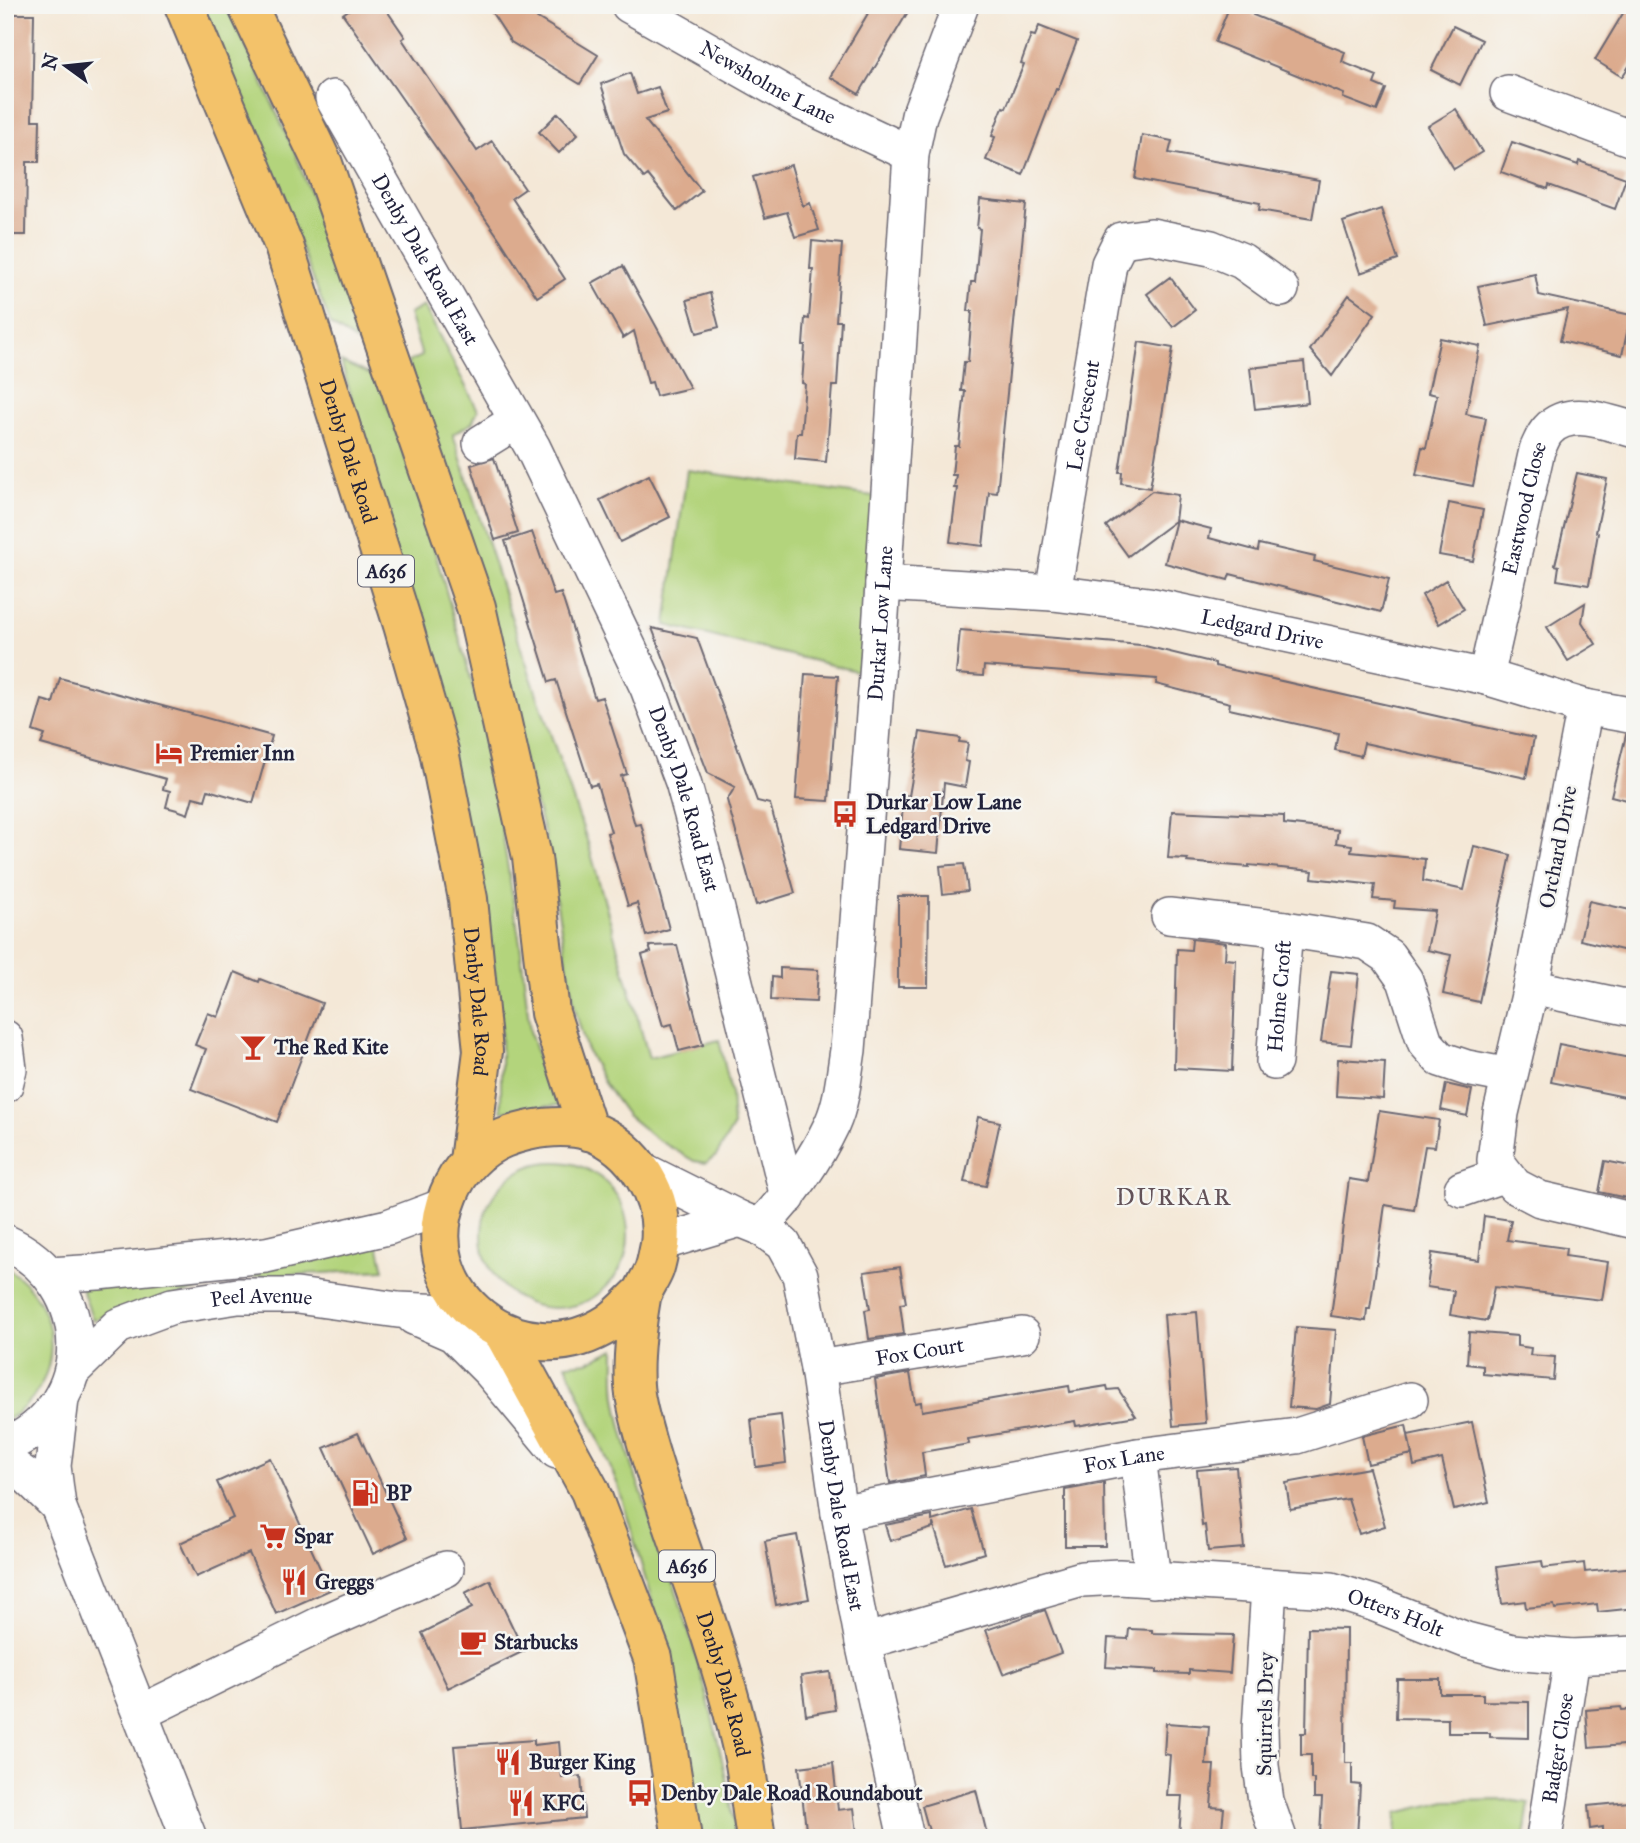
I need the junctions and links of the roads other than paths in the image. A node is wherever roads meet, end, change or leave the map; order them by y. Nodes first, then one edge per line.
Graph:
1 (184, 5) edge
2 (247, 5) edge
3 (629, 5) edge
4 (948, 10) edge
5 (1508, 93) dead end
6 (333, 98) dead end
7 (1635, 140) edge
8 (911, 154) junction
9 (1281, 289) dead end
10 (516, 421) junction
11 (1635, 430) edge
12 (481, 443) dead end
13 (883, 583) junction
14 (1054, 593) junction
15 (1486, 677) junction
16 (1585, 708) junction
17 (1635, 716) edge
18 (1169, 916) dead end
19 (1285, 929) junction
20 (1531, 987) junction
21 (1635, 1009) edge
22 (5, 1038) edge
23 (1274, 1062) dead end
24 (1509, 1076) junction
25 (5, 1085) edge
26 (588, 1130) junction
27 (469, 1161) junction
28 (640, 1169) junction
29 (1505, 1174) junction
30 (1462, 1189) dead end
31 (788, 1197) junction
32 (444, 1206) junction
33 (1635, 1221) edge
34 (750, 1223) junction
35 (5, 1242) edge
36 (660, 1243) junction
37 (50, 1275) junction
38 (642, 1293) junction
39 (398, 1310) junction
40 (489, 1323) junction
41 (1021, 1335) dead end
42 (818, 1368) junction
43 (66, 1385) junction
44 (1410, 1400) dead end
45 (5, 1446) edge
46 (1138, 1456) junction
47 (5, 1461) edge
48 (590, 1492) junction
49 (58, 1506) junction
50 (839, 1514) junction
51 (446, 1569) dead end
52 (1153, 1580) junction
53 (1269, 1587) junction
54 (863, 1642) junction
55 (1635, 1654) edge
56 (1572, 1657) junction
57 (140, 1713) junction
58 (189, 1838) edge
59 (682, 1838) edge
60 (756, 1838) edge
61 (906, 1838) edge
62 (1279, 1838) edge
63 (1544, 1838) edge

1 - 27 main road, Denby Dale Road / A636
2 - 26 main road
3 - 8 street, Newsholme Lane
4 - 8 street, Durkar Low Lane
5 - 7 street
6 - 10 street, Denby Dale Road East
8 - 13 street, Durkar Low Lane
9 - 14 street, Lee Crescent
10 - 12 street
10 - 31 street, Denby Dale Road East
11 - 15 street, Eastwood Close
13 - 14 street, Ledgard Drive
13 - 31 street, Durkar Low Lane
14 - 15 street, Ledgard Drive
15 - 16 street, Ledgard Drive
16 - 17 street, Ledgard Drive
16 - 20 street, Orchard Drive
18 - 19 street, Holme Croft
19 - 23 street, Holme Croft
19 - 24 street, Holme Croft
20 - 21 street
20 - 24 street, Orchard Drive
22 - 25 street
24 - 29 street, Orchard Drive
26 - 27 main road, Denby Dale Road
26 - 28 main road, Denby Dale Road
27 - 32 main road, Denby Dale Road
28 - 34 street, Denby Dale Road East
28 - 36 main road, Denby Dale Road
29 - 30 street
29 - 33 street
31 - 34 street, Durkar Low Lane
32 - 37 street, Peel Avenue
32 - 40 main road, Denby Dale Road
34 - 36 street
34 - 42 street, Denby Dale Road East
35 - 37 street
36 - 38 main road, Denby Dale Road
37 - 43 street
38 - 40 main road, Denby Dale Road
38 - 60 main road, Denby Dale Road / A636
39 - 40 street, Peel Avenue
39 - 43 street, Peel Avenue
39 - 48 street
40 - 48 main road, Denby Dale Road
41 - 42 street, Fox Court
42 - 50 street, Denby Dale Road East
43 - 45 street, Peel Avenue
43 - 49 street
44 - 46 street, Fox Lane
46 - 50 street, Fox Lane
46 - 52 street
47 - 49 street
48 - 59 main road, Denby Dale Road
49 - 57 street
50 - 54 street, Denby Dale Road East
51 - 57 street
52 - 53 street, Otters Holt
52 - 54 street, Otters Holt
53 - 56 street, Otters Holt
53 - 62 street, Squirrels Drey
54 - 61 street, Denby Dale Road East
55 - 56 street, Otters Holt
56 - 63 street, Badger Close
57 - 58 street

